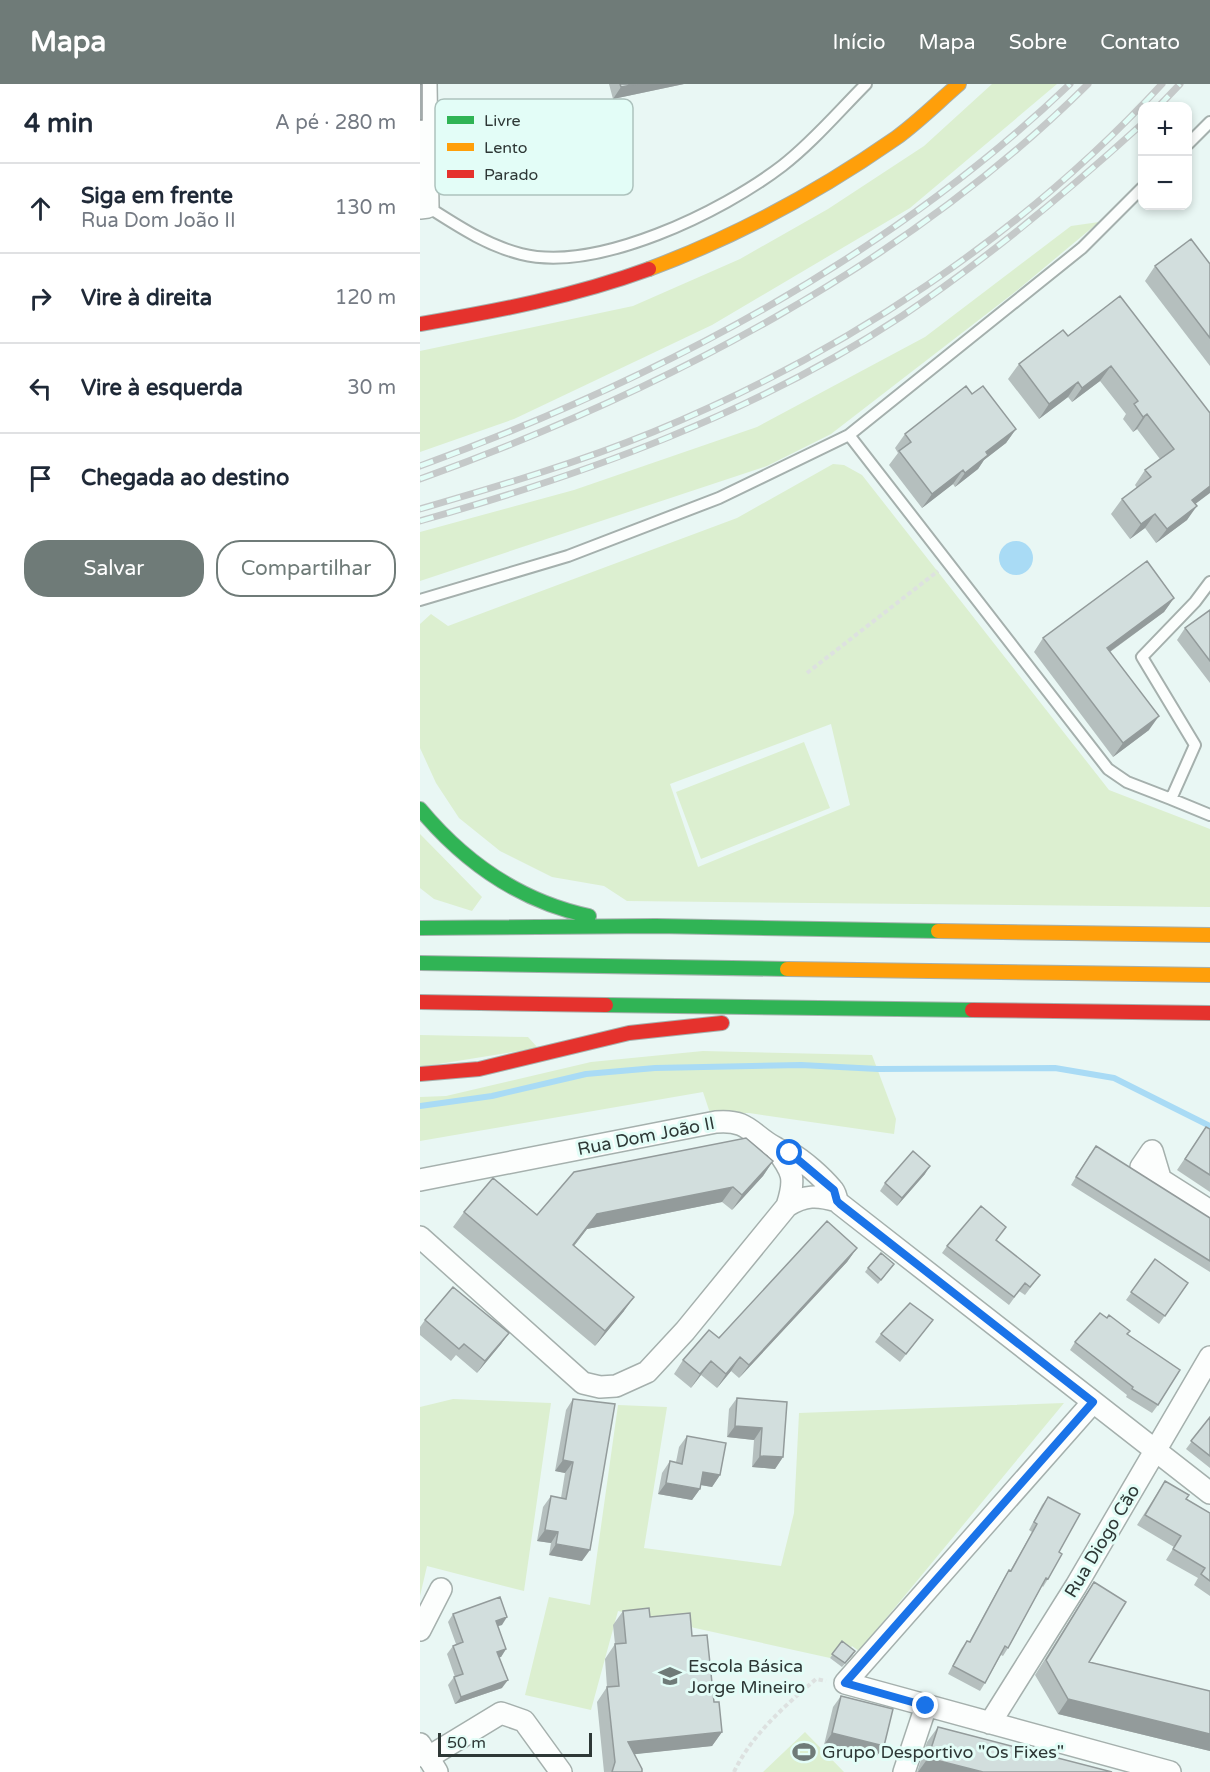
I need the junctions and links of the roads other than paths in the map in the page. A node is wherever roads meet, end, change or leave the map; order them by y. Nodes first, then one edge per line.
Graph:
1 (426, 84) edge
2 (866, 84) edge
3 (959, 84) edge
4 (1210, 122) edge
5 (1192, 140) edge
6 (1138, 193) edge
7 (424, 208) edge
8 (420, 323) edge
9 (849, 435) junction
10 (1210, 582) edge
11 (424, 598) edge
12 (1171, 799) junction
13 (420, 809) edge
14 (1210, 814) edge
15 (431, 912) dead end
16 (656, 926) junction
17 (420, 928) edge
18 (470, 929) junction
19 (1210, 935) edge
20 (420, 963) edge
21 (1210, 975) edge
22 (420, 1002) edge
23 (801, 1008) junction
24 (1210, 1013) edge
25 (420, 1074) edge
26 (776, 1148) junction
27 (420, 1180) edge
28 (1161, 1181) dead end
29 (837, 1201) junction
30 (787, 1206) junction
31 (1210, 1211) edge
32 (420, 1237) edge
33 (1210, 1357) edge
34 (1093, 1402) junction
35 (1156, 1450) junction
36 (1210, 1493) edge
37 (441, 1589) dead end
38 (420, 1630) edge
39 (926, 1706) junction
40 (990, 1723) junction
41 (425, 1754) edge
42 (561, 1772) edge
43 (904, 1772) edge
44 (1170, 1772) edge

1 - 7 street
2 - 7 lane
3 - 8 main road
4 - 5 lane
6 - 9 lane
9 - 11 lane
9 - 12 lane
10 - 12 lane
12 - 14 lane
13 - 16 main road
15 - 18 main road
16 - 18 main road
16 - 19 main road
17 - 18 main road
20 - 21 main road
22 - 23 main road
23 - 24 main road
23 - 25 main road
26 - 27 street, Rua Dom João II
26 - 29 street, Rua Dom João II
26 - 30 street
28 - 31 street
29 - 30 street
29 - 34 street, Rua Dom João II
30 - 32 street
33 - 35 street, Rua Diogo Cão
34 - 35 street, Rua Dom João II
34 - 39 street
35 - 36 street, Rua Dom João II
35 - 40 street, Rua Diogo Cão
37 - 38 street
39 - 40 street
39 - 43 street
40 - 44 street
41 - 42 street

